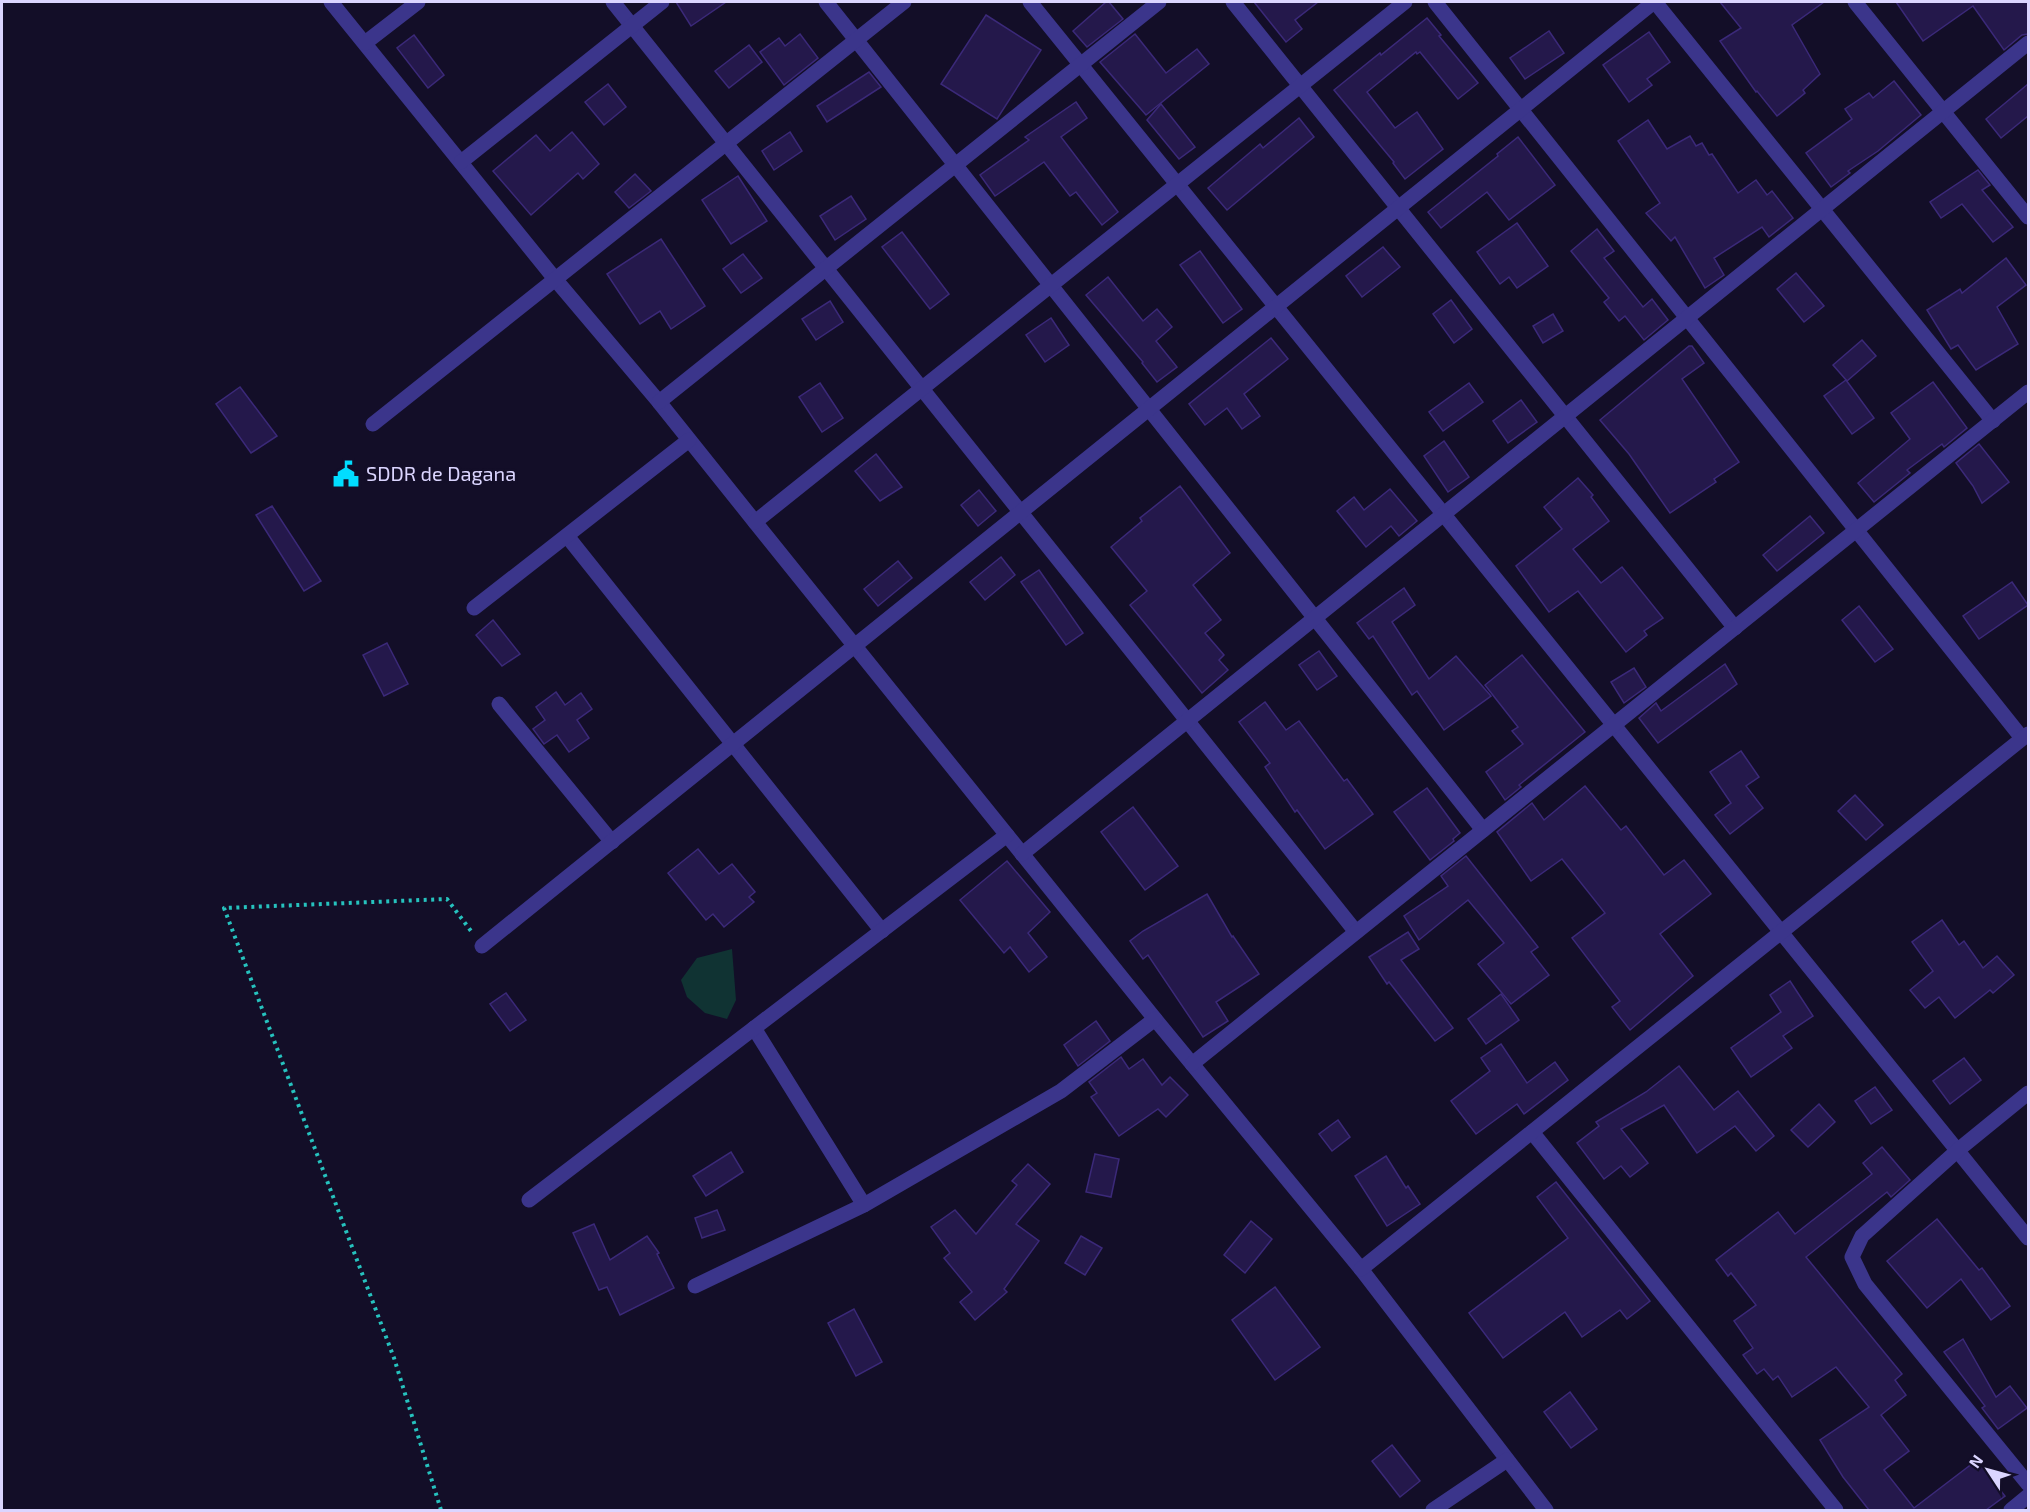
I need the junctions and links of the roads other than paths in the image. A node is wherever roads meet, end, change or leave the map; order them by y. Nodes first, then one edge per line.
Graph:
1 (331, 2) edge
2 (418, 2) edge
3 (613, 2) edge
4 (662, 2) edge
5 (826, 2) edge
6 (904, 2) edge
7 (1030, 2) edge
8 (1159, 2) edge
9 (1233, 2) edge
10 (1406, 2) edge
11 (1435, 2) edge
12 (1654, 2) edge
13 (1855, 2) edge
14 (632, 26) junction
15 (856, 40) junction
16 (365, 43) junction
17 (2028, 43) edge
18 (1080, 64) junction
19 (1300, 86) junction
20 (1521, 109) junction
21 (1944, 112) junction
22 (726, 143) junction
23 (461, 162) junction
24 (955, 164) junction
25 (1178, 184) junction
26 (1398, 208) junction
27 (1822, 209) junction
28 (2028, 218) edge
29 (826, 268) junction
30 (555, 279) junction
31 (1051, 285) junction
32 (1275, 307) junction
33 (1687, 318) junction
34 (922, 389) junction
35 (2028, 392) edge
36 (659, 402) junction
37 (1149, 409) junction
38 (1565, 416) junction
39 (1993, 421) junction
40 (373, 424) dead end
41 (689, 440) junction
42 (1021, 512) junction
43 (1444, 513) junction
44 (755, 522) junction
45 (1856, 531) junction
46 (567, 536) junction
47 (474, 608) dead end
48 (1315, 618) junction
49 (1735, 628) junction
50 (855, 646) junction
51 (499, 704) dead end
52 (1187, 721) junction
53 (1615, 724) junction
54 (2025, 736) edge
55 (733, 744) junction
56 (1483, 830) junction
57 (1007, 835) junction
58 (612, 842) junction
59 (1022, 854) junction
60 (882, 931) junction
61 (1782, 931) junction
62 (1356, 932) junction
63 (482, 946) road end
64 (1155, 1019) junction
65 (754, 1028) junction
66 (1192, 1064) junction
67 (2028, 1093) edge
68 (1532, 1132) junction
69 (1958, 1150) junction
70 (529, 1200) dead end
71 (864, 1205) junction
72 (2028, 1238) edge
73 (1361, 1269) junction
74 (695, 1286) dead end
75 (1507, 1460) junction
76 (2028, 1484) edge
77 (2028, 1496) edge
78 (1433, 1510) edge
79 (1546, 1510) edge
80 (1836, 1510) edge
81 (2011, 1510) edge

1 - 16 street
2 - 16 street
3 - 14 street
4 - 14 street
5 - 15 street
6 - 15 street
7 - 18 street
8 - 18 street
9 - 19 street
10 - 19 street
11 - 20 street
12 - 20 street
12 - 27 street
13 - 21 street
14 - 22 street
14 - 23 street
15 - 22 street
15 - 24 street
16 - 23 street
17 - 21 street
18 - 24 street
18 - 25 street
19 - 25 street
19 - 26 street
20 - 26 street
20 - 33 street
21 - 27 street
21 - 28 street
22 - 29 street
22 - 30 street
23 - 30 street
24 - 29 street
24 - 31 street
25 - 31 street
25 - 32 street
26 - 32 street
26 - 38 street
27 - 33 street
27 - 39 street
29 - 34 street
29 - 36 street
30 - 36 street
30 - 40 street
31 - 34 street
31 - 37 street
32 - 37 street
32 - 43 street
33 - 38 street
33 - 45 street
34 - 42 street
34 - 44 street
35 - 39 street
36 - 41 street
37 - 42 street
37 - 48 street
38 - 43 street
38 - 49 street
39 - 45 street
41 - 44 street
41 - 46 street
42 - 50 street
42 - 52 street
43 - 48 street
43 - 53 street
44 - 50 street
45 - 49 street
45 - 54 street
46 - 47 street
46 - 55 street
48 - 52 street
48 - 56 street
49 - 53 street
50 - 55 street
50 - 57 street
51 - 58 street
52 - 59 street
52 - 62 street
53 - 56 street
53 - 61 street
54 - 61 street
55 - 58 street
55 - 60 street
56 - 62 street
57 - 59 street
57 - 60 street
58 - 63 street
59 - 64 street
60 - 65 street
61 - 68 street
61 - 69 street
62 - 66 street
64 - 66 street
64 - 71 street
65 - 70 street
65 - 71 street
66 - 73 street
67 - 69 street
68 - 73 street
68 - 80 street
69 - 72 street
69 - 76 street
71 - 74 street
73 - 75 street
75 - 78 street
75 - 79 street
77 - 81 street

